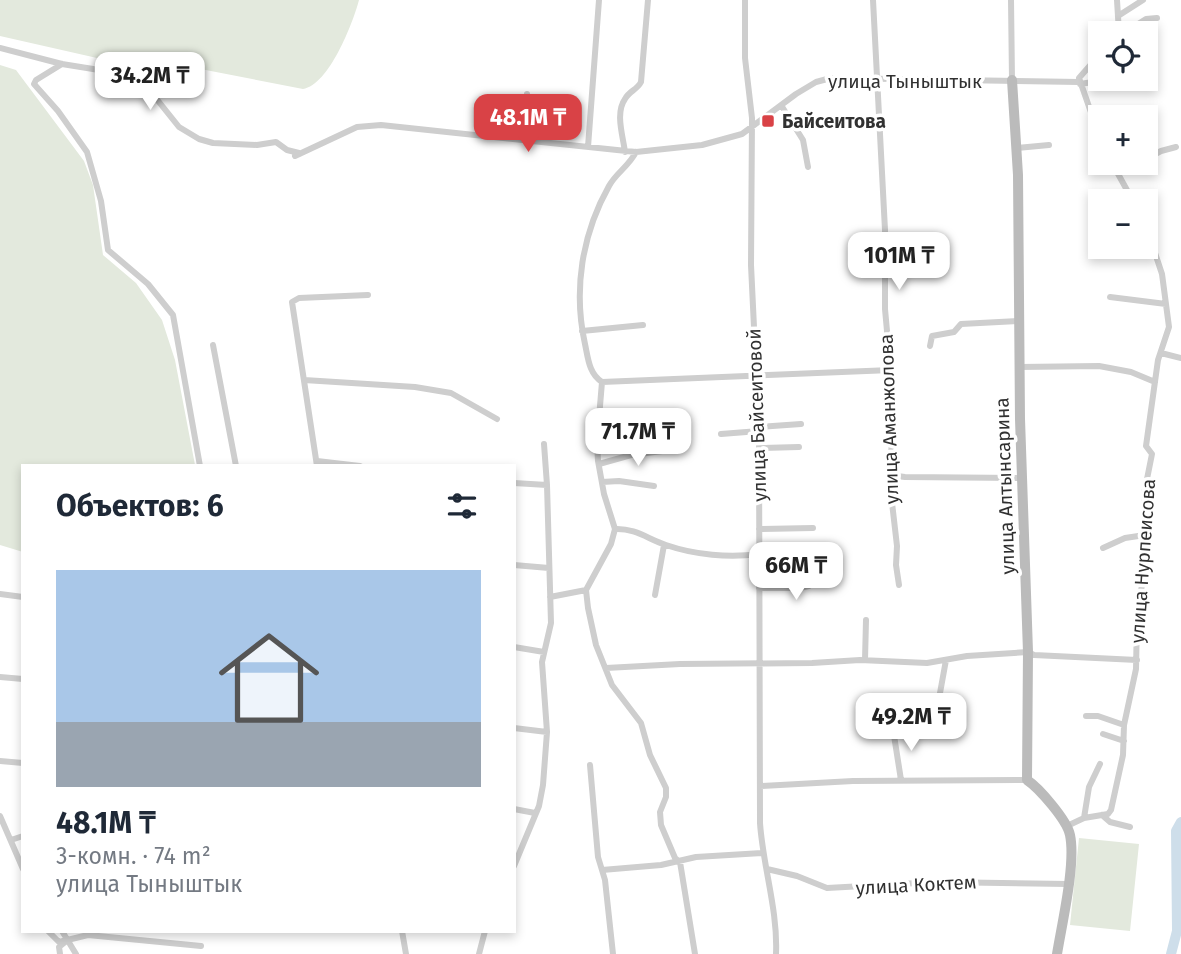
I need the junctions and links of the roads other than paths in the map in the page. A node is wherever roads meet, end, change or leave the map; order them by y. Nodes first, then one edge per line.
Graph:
1 (599, 0) edge
2 (648, 0) edge
3 (745, 0) edge
4 (873, 0) edge
5 (1011, 0) edge
6 (1117, 0) edge
7 (1143, 0) edge
8 (1118, 16) junction
9 (1157, 18) dead end
10 (1119, 21) edge
11 (1143, 21) edge
12 (0, 48) edge
13 (62, 64) junction
14 (1088, 68) edge
15 (877, 79) junction
16 (1012, 80) junction
17 (1088, 82) edge
18 (1080, 83) junction
19 (527, 94) dead end
20 (781, 105) junction
21 (1090, 105) edge
22 (751, 129) junction
23 (524, 140) junction
24 (1049, 145) dead end
25 (587, 147) junction
26 (1176, 147) dead end
27 (1017, 148) junction
28 (625, 152) junction
29 (636, 152) junction
30 (1158, 153) edge
31 (808, 167) dead end
32 (1157, 259) edge
33 (368, 295) dead end
34 (1110, 297) dead end
35 (1166, 304) junction
36 (1019, 321) junction
37 (643, 325) dead end
38 (582, 331) junction
39 (214, 345) dead end
40 (930, 346) dead end
41 (1161, 352) junction
42 (1181, 358) edge
43 (1019, 367) junction
44 (891, 370) junction
45 (755, 375) junction
46 (304, 380) junction
47 (602, 382) junction
48 (1155, 382) junction
49 (497, 419) dead end
50 (801, 424) dead end
51 (759, 429) junction
52 (720, 434) dead end
53 (544, 444) dead end
54 (799, 447) dead end
55 (760, 449) junction
56 (670, 450) dead end
57 (317, 463) edge
58 (200, 464) edge
59 (236, 464) edge
60 (598, 464) junction
61 (892, 470) junction
62 (1022, 478) junction
63 (602, 482) junction
64 (516, 483) edge
65 (547, 485) junction
66 (654, 486) dead end
67 (813, 528) dead end
68 (615, 529) junction
69 (759, 529) junction
70 (1145, 535) junction
71 (664, 545) junction
72 (1103, 548) dead end
73 (800, 549) dead end
74 (759, 551) junction
75 (516, 565) edge
76 (549, 568) junction
77 (812, 580) dead end
78 (899, 585) dead end
79 (760, 588) junction
80 (586, 590) junction
81 (0, 594) edge
82 (655, 595) dead end
83 (21, 597) edge
84 (550, 597) junction
85 (866, 620) dead end
86 (516, 647) edge
87 (544, 652) junction
88 (1028, 652) junction
89 (679, 654) dead end
90 (865, 660) junction
91 (946, 660) junction
92 (1137, 660) junction
93 (759, 663) junction
94 (680, 664) junction
95 (606, 668) junction
96 (0, 677) edge
97 (21, 679) edge
98 (940, 693) dead end
99 (1086, 716) dead end
100 (1124, 725) junction
101 (516, 728) edge
102 (893, 729) dead end
103 (547, 732) junction
104 (1103, 734) dead end
105 (1124, 741) junction
106 (0, 761) edge
107 (21, 762) edge
108 (1100, 764) dead end
109 (590, 765) dead end
110 (901, 780) junction
111 (1027, 780) junction
112 (760, 786) junction
113 (516, 809) edge
114 (535, 813) junction
115 (1102, 815) junction
116 (0, 816) edge
117 (1084, 818) junction
118 (1067, 825) junction
119 (1130, 827) dead end
120 (21, 837) edge
121 (11, 840) junction
122 (762, 853) junction
123 (516, 861) edge
124 (680, 862) junction
125 (21, 864) edge
126 (767, 869) junction
127 (602, 870) junction
128 (1068, 884) junction
129 (49, 933) edge
130 (63, 933) edge
131 (402, 933) edge
132 (484, 933) edge
133 (66, 942) junction
134 (201, 946) dead end
135 (60, 954) edge
136 (76, 954) edge
137 (406, 954) edge
138 (479, 954) edge
139 (613, 954) edge
140 (695, 954) edge
141 (776, 954) edge
142 (1057, 954) edge

1 - 25 street
2 - 28 street
3 - 22 street, улица Байсеитовой
4 - 15 street, улица Аманжолова
5 - 16 street, улица Алтынсарина
6 - 8 street
7 - 8 street
8 - 10 street
9 - 11 street
12 - 13 street
13 - 23 street, улица Тыныштык
13 - 58 street
14 - 18 street
15 - 16 street, улица Тыныштык
15 - 20 street, улица Тыныштык
15 - 44 street, улица Аманжолова
16 - 18 street, улица Тыныштык
16 - 27 street, улица Алтынсарина
17 - 18 street, улица Тыныштык
18 - 21 street
19 - 23 street
20 - 22 street, улица Тыныштык
20 - 31 street
22 - 29 street, улица Тыныштык
22 - 45 street, улица Байсеитовой
23 - 25 street, улица Тыныштык
24 - 27 street
25 - 28 street, улица Тыныштык
26 - 30 street
27 - 36 street, улица Алтынсарина
28 - 29 street, улица Тыныштык
29 - 38 street
32 - 35 street, улица Нурпеисова
33 - 46 street
34 - 35 street
35 - 41 street, улица Нурпеисова
36 - 40 street
36 - 43 street, улица Алтынсарина
37 - 38 street
38 - 47 street
39 - 59 street
41 - 42 street
41 - 48 street, улица Нурпеисова
43 - 48 street
43 - 62 street, улица Алтынсарина
44 - 45 street
44 - 61 street, улица Аманжолова
45 - 47 street
45 - 51 street, улица Байсеитовой
46 - 49 street
46 - 57 street
47 - 60 street
48 - 70 street, улица Нурпеисова
50 - 51 street
51 - 52 street
51 - 55 street, улица Байсеитовой
53 - 65 street
54 - 55 street
55 - 69 street, улица Байсеитовой
56 - 60 street
60 - 63 street
61 - 62 street
61 - 78 street, улица Аманжолова
62 - 88 street, улица Алтынсарина
63 - 66 street
63 - 68 street
64 - 65 street
65 - 76 street
67 - 69 street
68 - 71 street
68 - 80 street
69 - 74 street, улица Байсеитовой
70 - 72 street
70 - 92 street, улица Нурпеисова
71 - 74 street
71 - 82 street
73 - 74 street
74 - 79 street, улица Байсеитовой
75 - 76 street
76 - 84 street
77 - 79 street
79 - 93 street, улица Байсеитовой
80 - 84 street
80 - 95 street
81 - 83 street
84 - 87 street
85 - 90 street
86 - 87 street
87 - 103 street
88 - 91 street
88 - 92 street
88 - 111 street, улица Алтынсарина
89 - 94 street
90 - 91 street
90 - 93 street
91 - 98 street
92 - 100 street, улица Нурпеисова
93 - 94 street
93 - 112 street, улица Байсеитовой
94 - 95 street
95 - 124 street
96 - 97 street
99 - 100 street
100 - 105 street, улица Нурпеисова
101 - 103 street
102 - 110 street
103 - 114 street
104 - 105 street
105 - 115 street, улица Нурпеисова
106 - 107 street
108 - 117 street
109 - 127 street
110 - 111 street
110 - 112 street
111 - 118 street
112 - 122 street, улица Байсеитовой
113 - 114 street
114 - 123 street
115 - 117 street
115 - 119 street
116 - 121 street
117 - 118 street
118 - 128 street
120 - 121 street
121 - 125 street
122 - 124 street
122 - 126 street, улица Байсеитовой
124 - 127 street
124 - 140 street
126 - 128 street, улица Коктем
126 - 141 street, улица Байсеитовой
127 - 139 street
128 - 142 street
129 - 133 street
130 - 133 street
131 - 137 street
132 - 138 street
133 - 134 street
133 - 135 street
133 - 136 street

